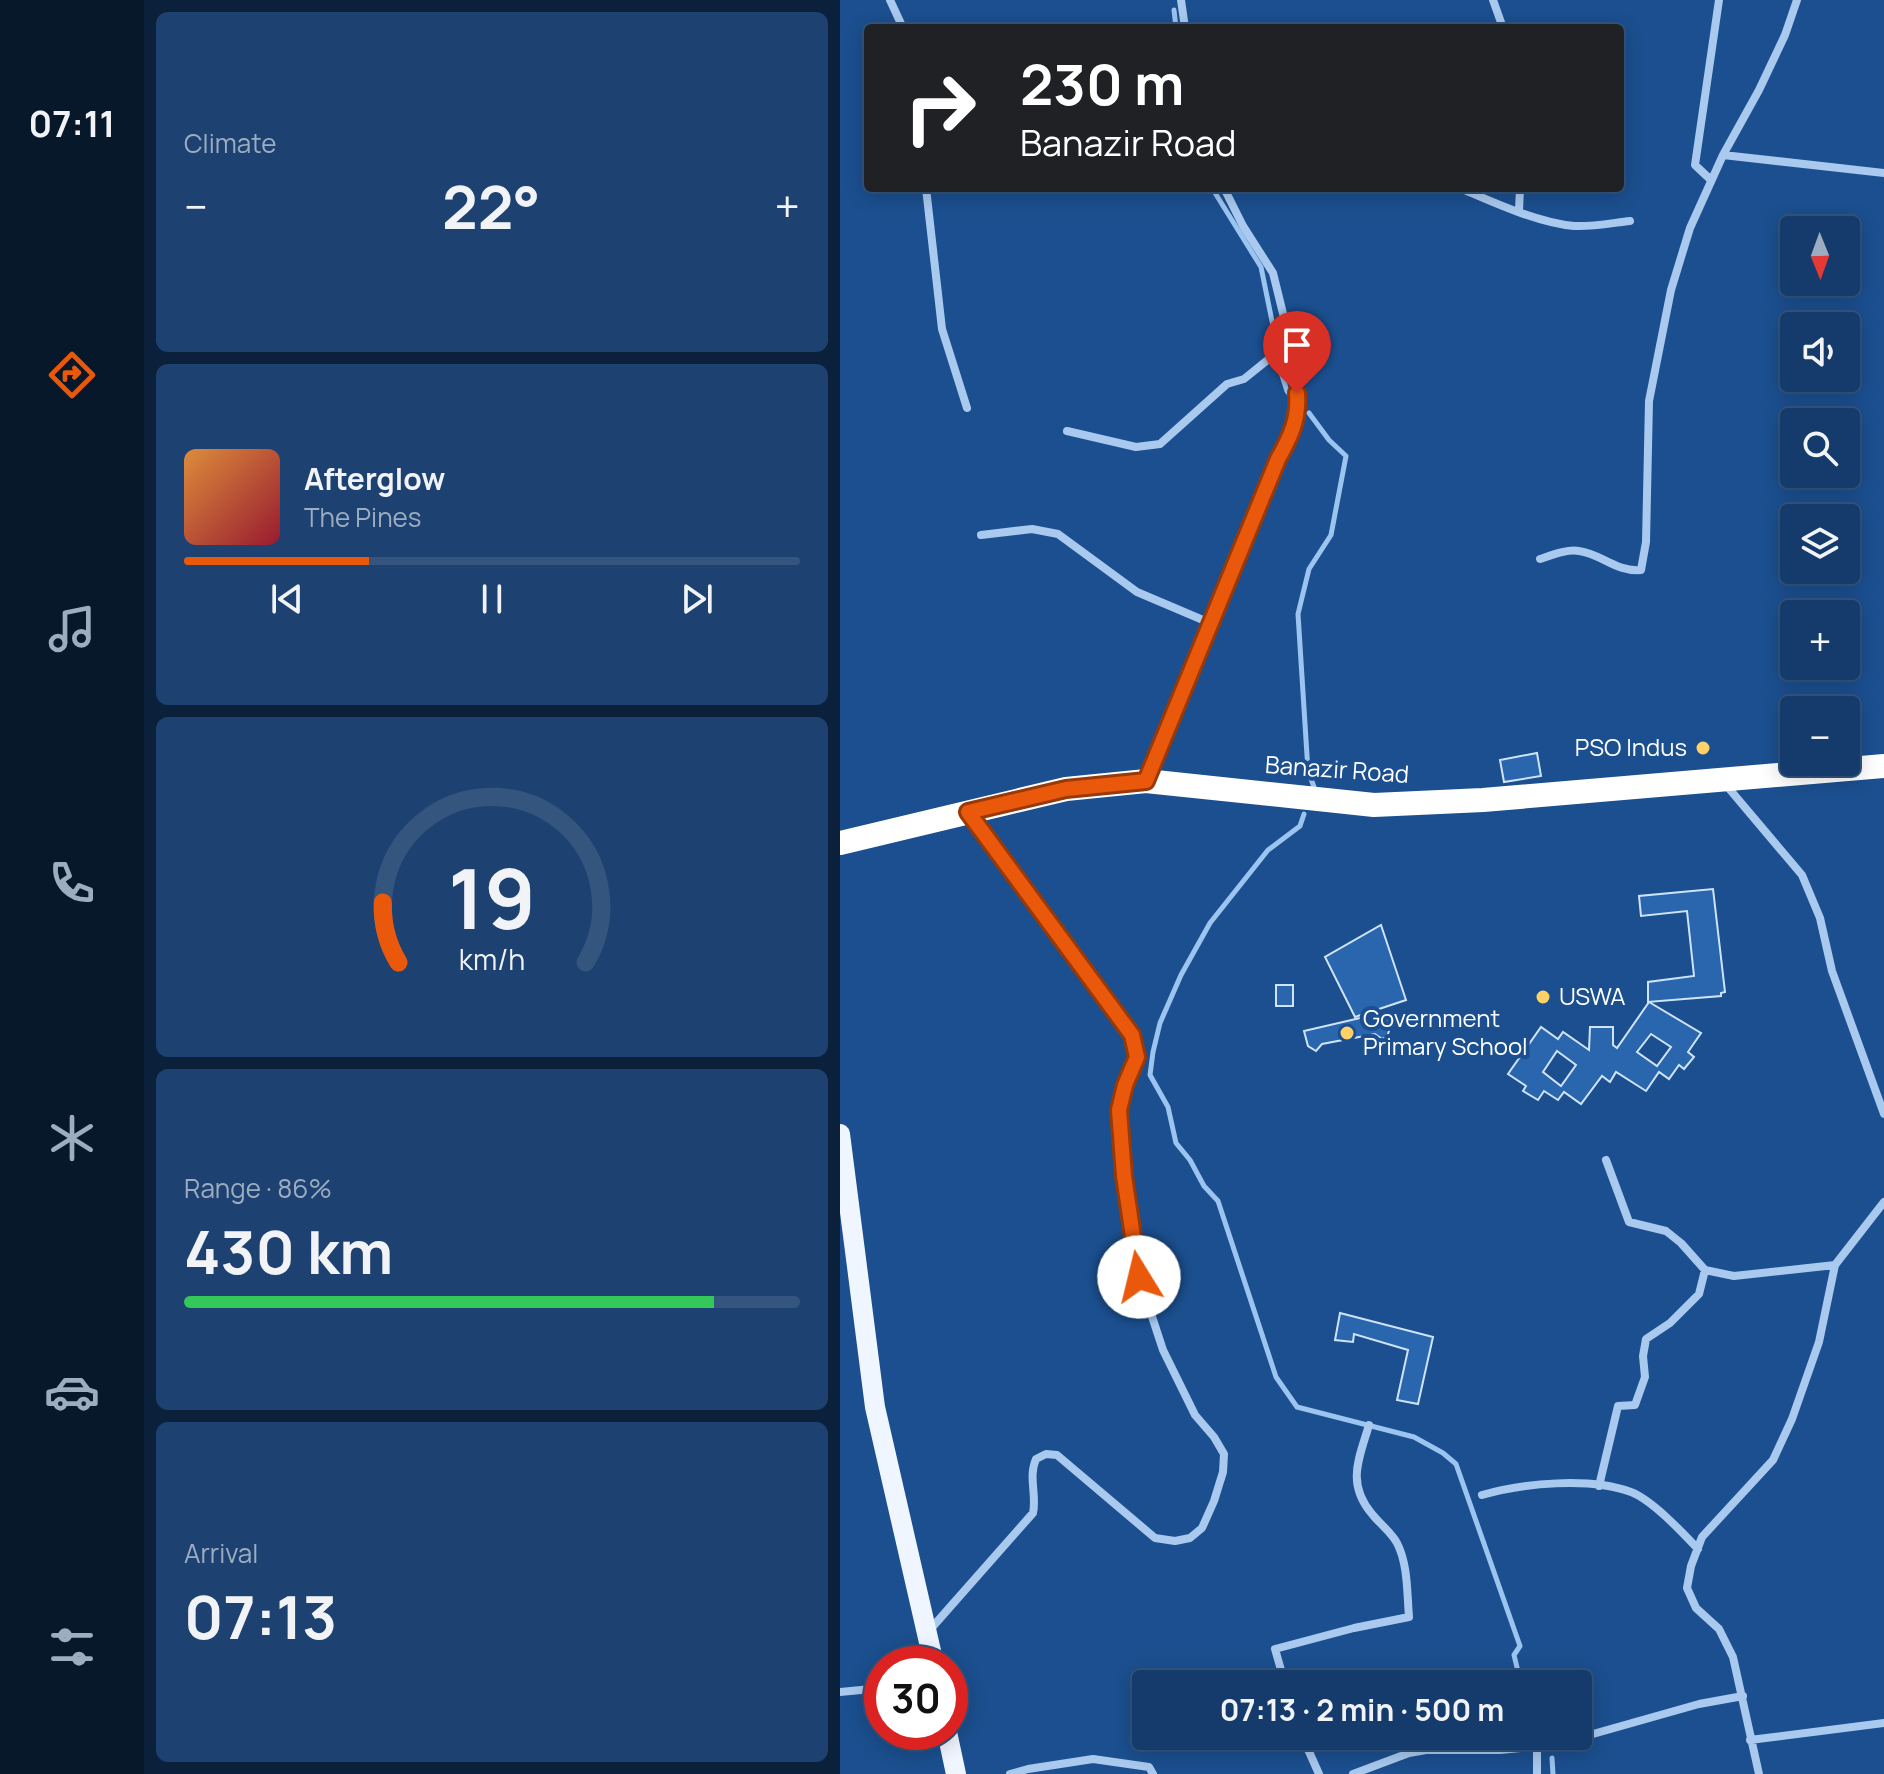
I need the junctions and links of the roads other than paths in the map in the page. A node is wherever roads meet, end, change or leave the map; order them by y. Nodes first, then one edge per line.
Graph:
1 (890, 0) edge
2 (1181, 0) edge
3 (1493, 0) edge
4 (1719, 0) edge
5 (1797, 0) edge
6 (901, 24) edge
7 (1184, 24) edge
8 (1502, 24) edge
9 (1723, 155) junction
10 (1884, 173) edge
11 (1711, 180) junction
12 (926, 192) edge
13 (1226, 192) edge
14 (1470, 192) edge
15 (1520, 192) edge
16 (1519, 211) junction
17 (1630, 221) dead end
18 (1290, 342) junction
19 (967, 408) dead end
20 (1067, 431) dead end
21 (981, 535) dead end
22 (1540, 559) dead end
23 (1210, 623) junction
24 (1884, 766) edge
25 (1721, 779) junction
26 (1146, 781) junction
27 (968, 812) junction
28 (840, 843) edge
29 (1884, 1114) edge
30 (840, 1134) edge
31 (1606, 1160) dead end
32 (1884, 1202) edge
33 (1835, 1265) junction
34 (1705, 1270) junction
35 (1369, 1425) dead end
36 (1599, 1486) junction
37 (1482, 1495) dead end
38 (1698, 1549) junction
39 (927, 1633) junction
40 (930, 1646) edge
41 (1281, 1670) edge
42 (864, 1690) edge
43 (840, 1692) edge
44 (1743, 1696) junction
45 (1884, 1723) edge
46 (1592, 1733) edge
47 (1750, 1740) junction
48 (951, 1750) edge
49 (1308, 1750) edge
50 (1426, 1750) edge
51 (1537, 1750) edge
52 (956, 1774) edge
53 (1010, 1774) edge
54 (1153, 1774) edge
55 (1319, 1774) edge
56 (1353, 1774) edge
57 (1537, 1774) edge
58 (1759, 1774) edge

1 - 6 street
2 - 7 street
3 - 8 street
4 - 11 street
5 - 9 street
9 - 10 street
9 - 11 street
11 - 22 street
12 - 19 street
13 - 18 street
14 - 16 street
15 - 16 street
16 - 17 street
18 - 20 street
18 - 23 street
21 - 23 street
23 - 26 street
24 - 25 highway, Banazir Road
25 - 26 highway, Banazir Road
25 - 29 street
26 - 27 highway, Banazir Road
27 - 28 highway, Banazir Road
27 - 39 street
30 - 39 main road
31 - 34 street
32 - 33 street
33 - 34 street
33 - 38 street
34 - 36 street
35 - 41 street
36 - 37 street
36 - 38 street
38 - 44 street
39 - 40 main road
42 - 43 street
44 - 46 street
44 - 47 street
45 - 47 street
47 - 58 street
48 - 52 main road
49 - 55 street
50 - 56 street
51 - 57 street
53 - 54 street

